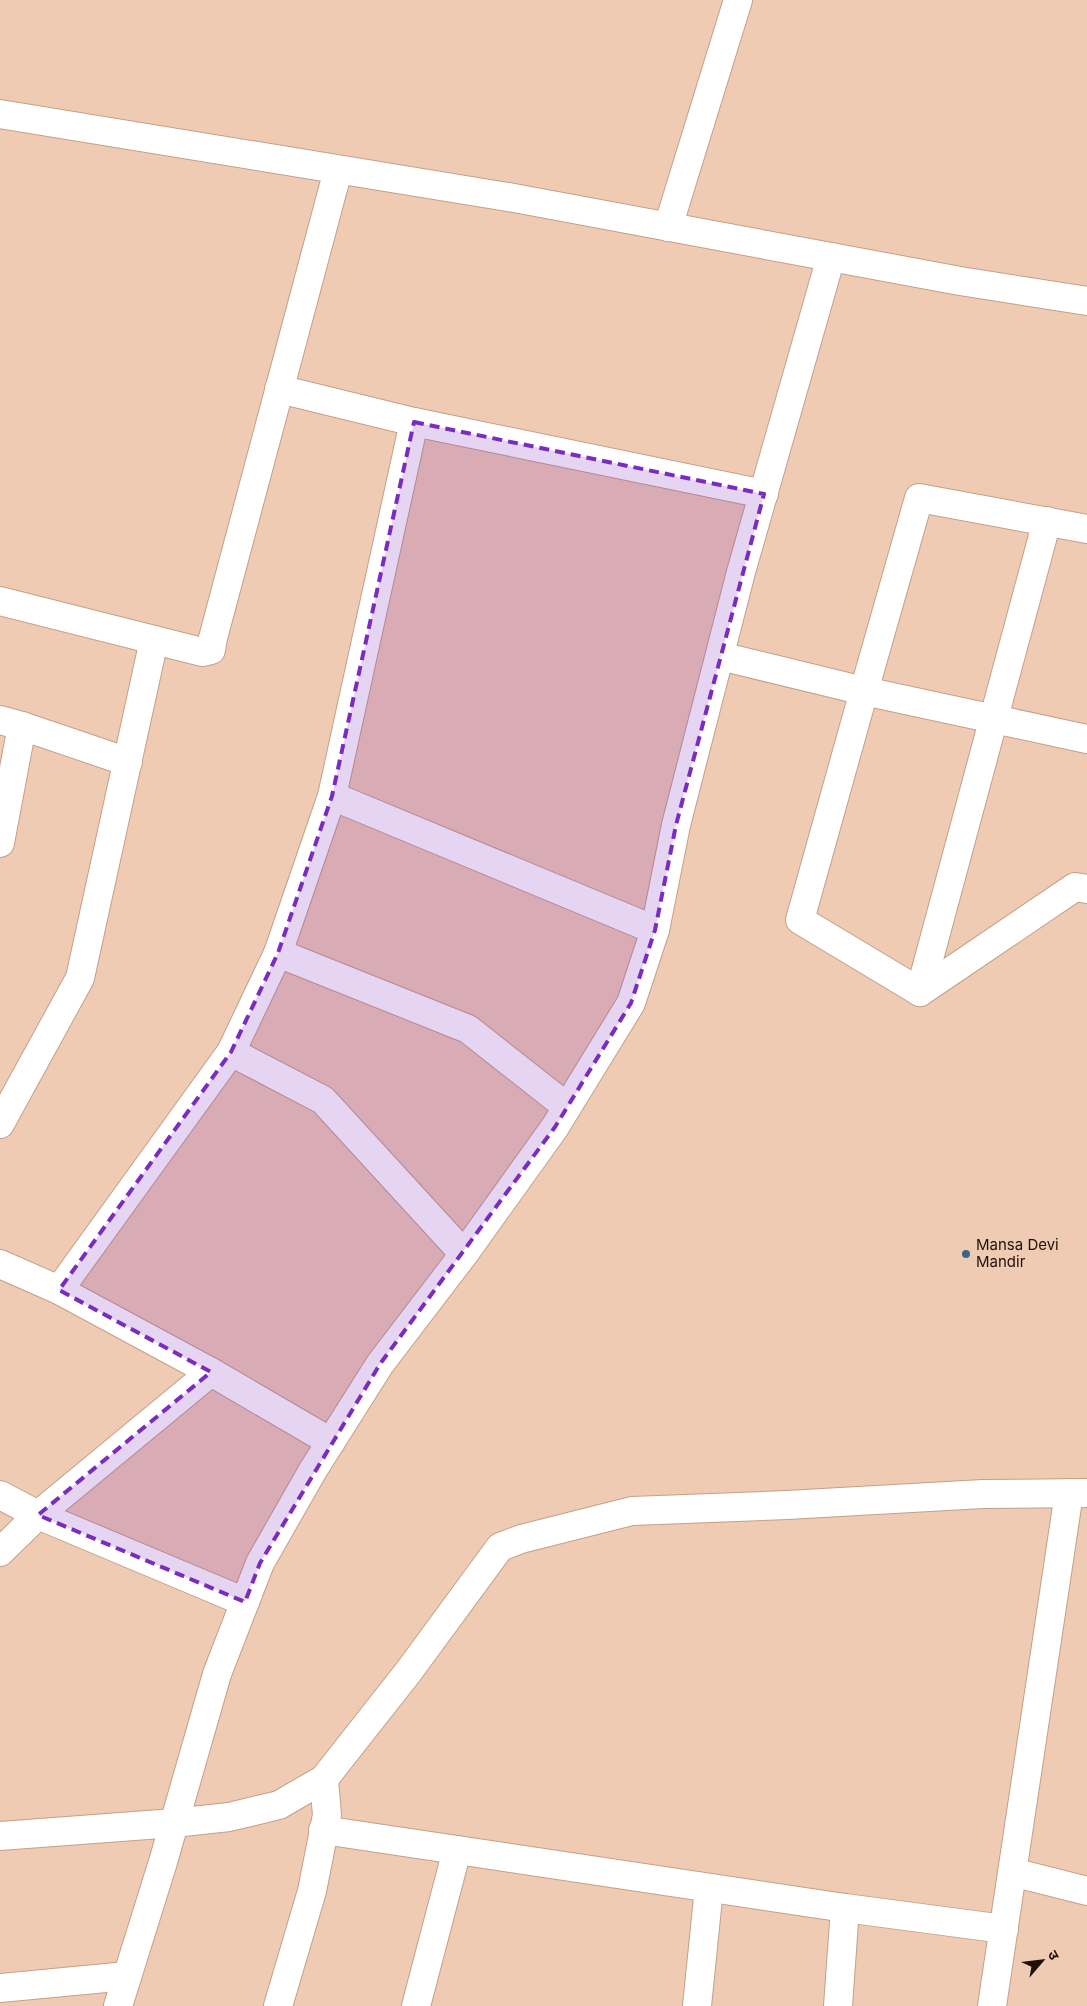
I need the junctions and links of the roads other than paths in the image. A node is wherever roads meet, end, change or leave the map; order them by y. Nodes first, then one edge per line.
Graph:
1 (738, 0) edge
2 (0, 114) edge
3 (338, 170) junction
4 (668, 227) junction
5 (831, 257) junction
6 (1087, 301) edge
7 (279, 389) junction
8 (414, 422) junction
9 (764, 494) junction
10 (1047, 521) junction
11 (1087, 529) edge
12 (0, 601) edge
13 (154, 640) junction
14 (720, 656) junction
15 (864, 691) junction
16 (992, 718) junction
17 (11, 723) edge
18 (1087, 739) edge
19 (128, 762) junction
20 (332, 796) junction
21 (0, 844) edge
22 (1087, 889) edge
23 (655, 930) junction
24 (278, 953) junction
25 (920, 992) junction
26 (230, 1052) junction
27 (567, 1106) junction
28 (0, 1124) edge
29 (464, 1254) junction
30 (0, 1264) edge
31 (59, 1290) junction
32 (211, 1372) junction
33 (331, 1442) junction
34 (1078, 1493) edge
35 (0, 1495) edge
36 (38, 1515) junction
37 (0, 1552) edge
38 (245, 1602) junction
39 (324, 1780) junction
40 (174, 1823) junction
41 (323, 1830) junction
42 (0, 1836) edge
43 (457, 1850) junction
44 (1012, 1872) junction
45 (708, 1888) junction
46 (1087, 1892) edge
47 (845, 1908) junction
48 (1004, 1929) junction
49 (127, 1976) junction
50 (0, 1988) edge
51 (118, 2006) edge
52 (278, 2006) edge
53 (416, 2006) edge
54 (697, 2006) edge
55 (838, 2006) edge
56 (992, 2006) edge

1 - 4 street
2 - 3 street
3 - 4 street
3 - 7 street
4 - 5 street
5 - 6 street
5 - 9 street
7 - 8 street
7 - 13 street
8 - 9 street
8 - 20 street
9 - 14 street
10 - 11 street
10 - 15 street
10 - 16 street
12 - 13 street
13 - 19 street
14 - 15 street
14 - 23 street
15 - 16 street
15 - 25 street
16 - 18 street
16 - 25 street
17 - 19 street
17 - 21 street
19 - 28 street
20 - 23 street
20 - 24 street
22 - 25 street
23 - 27 street
24 - 26 street
24 - 27 street
26 - 29 street
26 - 31 street
27 - 29 street
29 - 33 street
30 - 31 street
31 - 32 street
32 - 33 street
32 - 36 street
33 - 38 street
34 - 39 street
34 - 44 street
35 - 36 street
36 - 37 street
36 - 38 street
38 - 40 street
39 - 40 street
39 - 41 street
40 - 42 street
40 - 49 street
41 - 43 street
41 - 52 street
43 - 45 street
43 - 53 street
44 - 46 street
44 - 48 street
45 - 47 street
45 - 54 street
47 - 48 street
47 - 55 street
48 - 56 street
49 - 50 street
49 - 51 street

